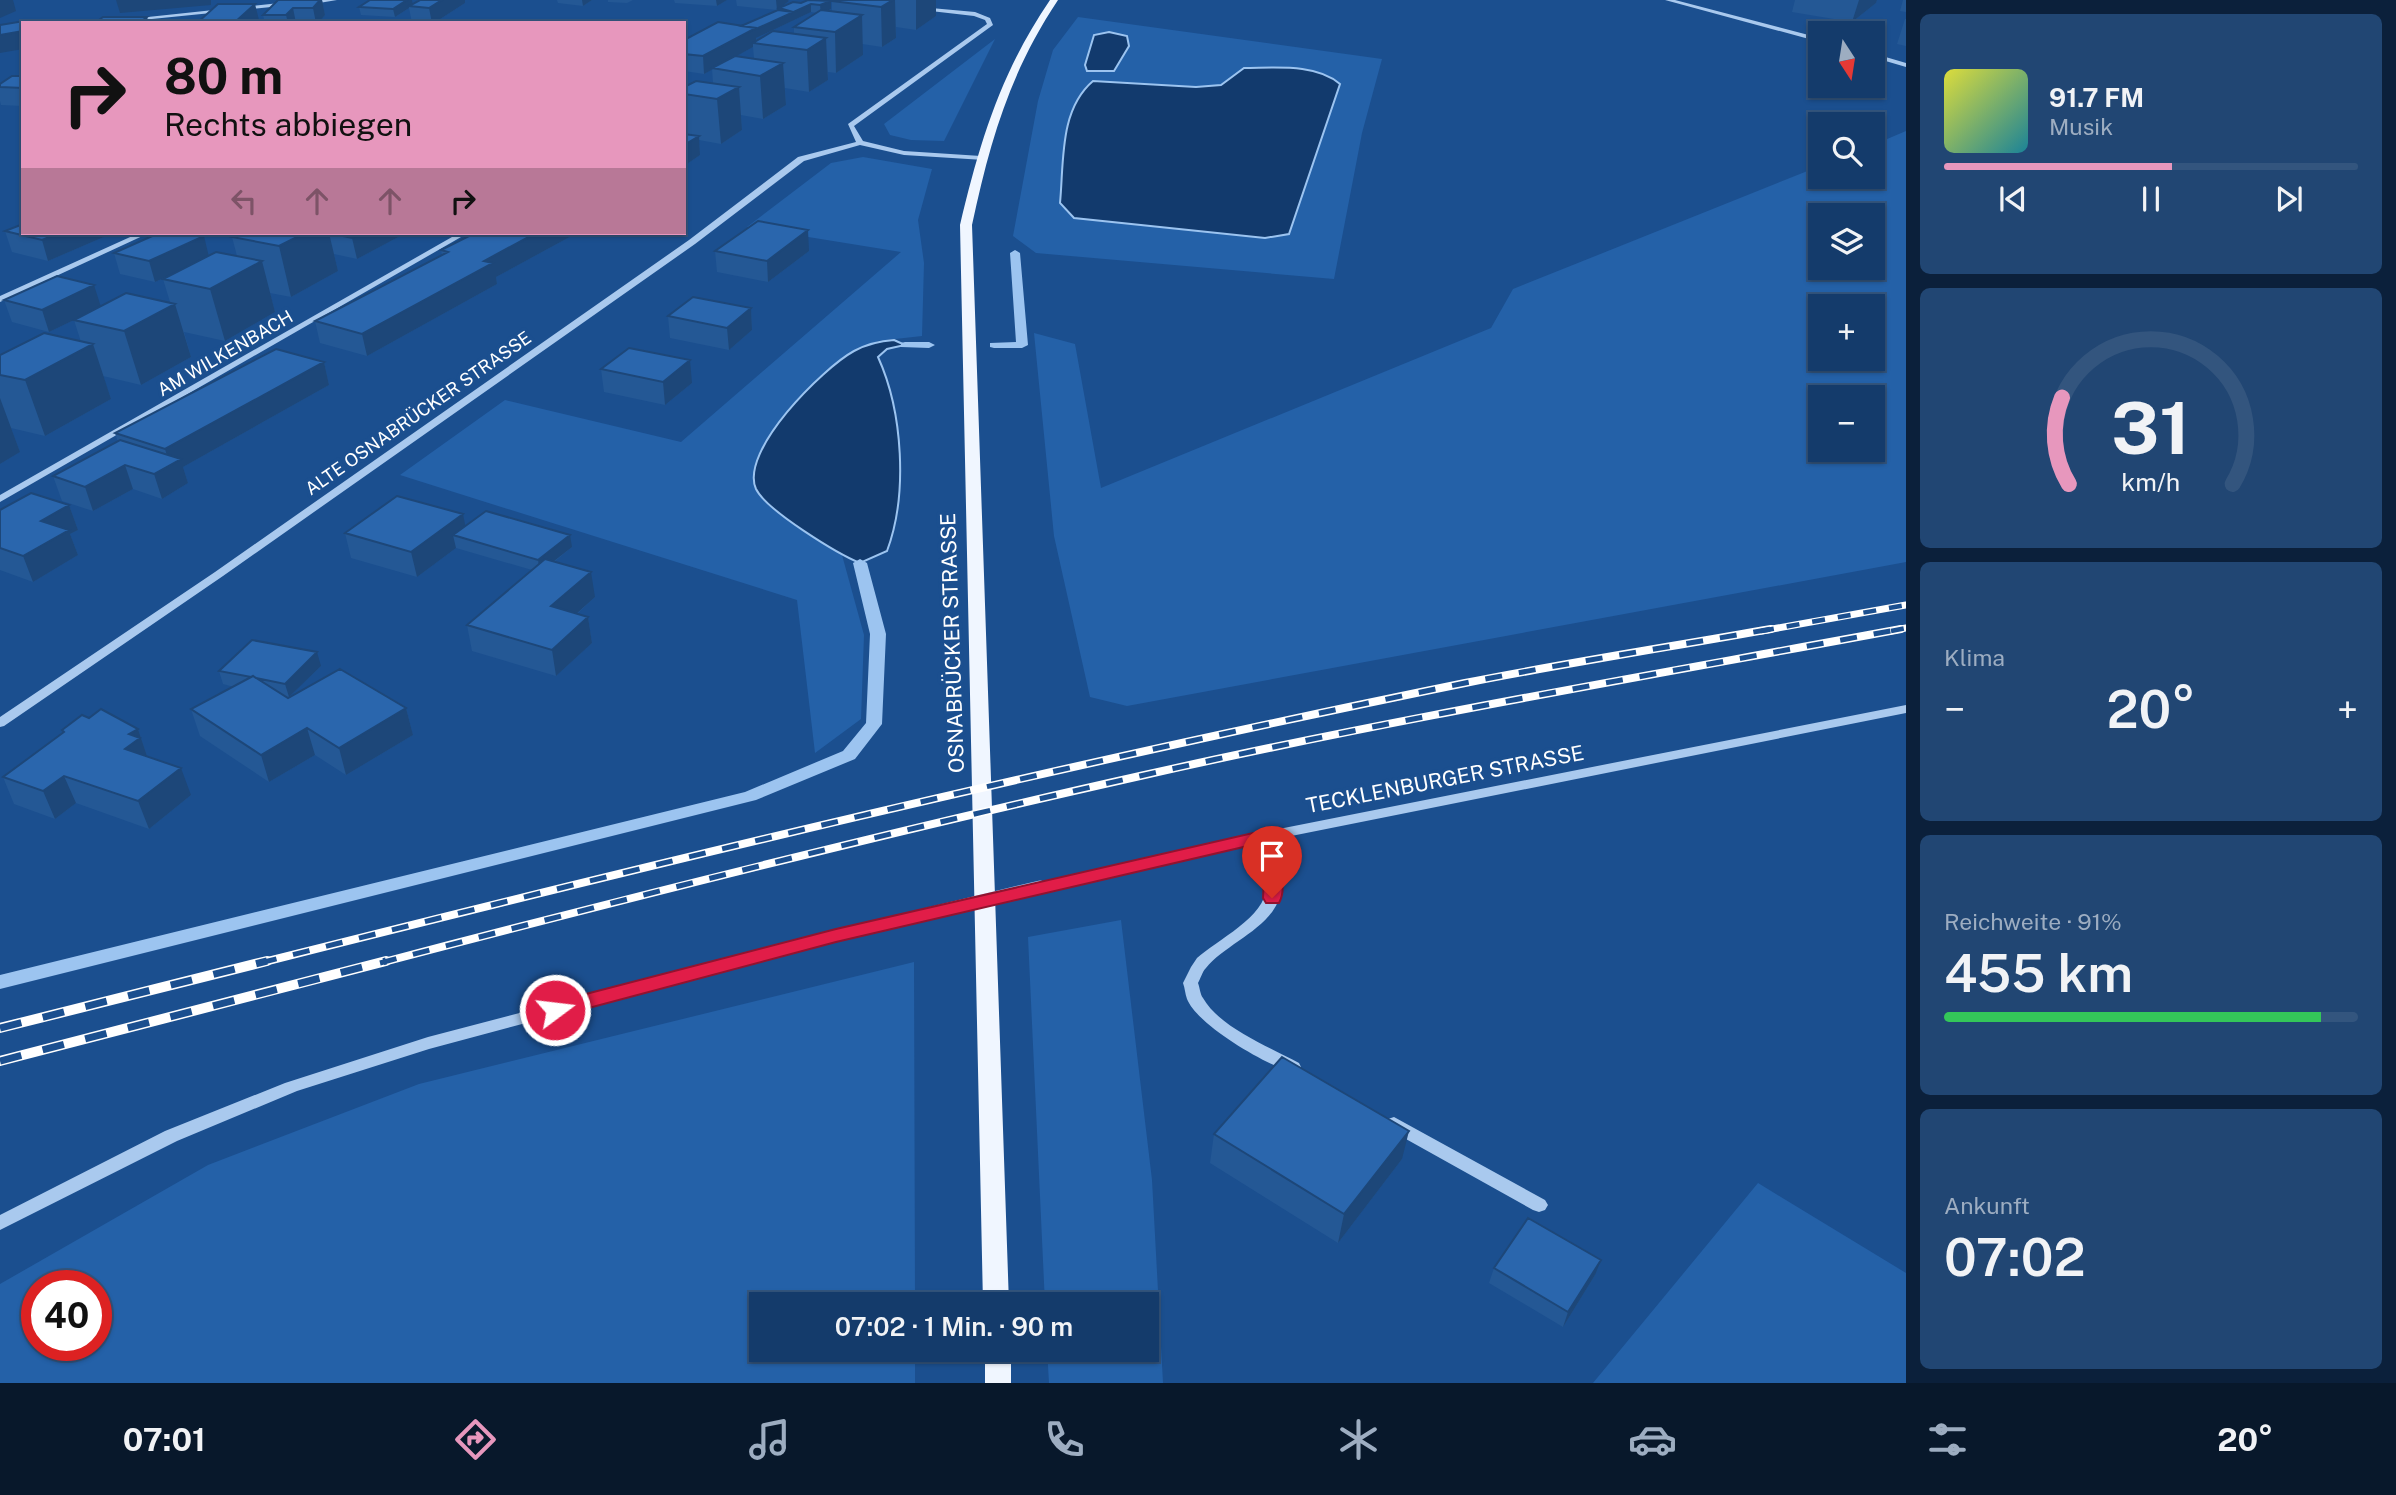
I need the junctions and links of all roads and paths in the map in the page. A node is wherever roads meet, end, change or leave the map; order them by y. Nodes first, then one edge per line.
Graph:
1 (263, 0) edge
2 (334, 0) edge
3 (1054, 0) edge
4 (1668, 0) edge
5 (280, 5) junction
6 (911, 6) dead end
7 (258, 7) junction
8 (270, 14) edge
9 (127, 19) edge
10 (113, 20) edge
11 (106, 21) edge
12 (1808, 37) edge
13 (1885, 59) edge
14 (1906, 65) edge
15 (860, 143) junction
16 (981, 158) junction
17 (141, 235) edge
18 (461, 235) edge
19 (0, 299) edge
20 (0, 499) edge
21 (1906, 709) edge
22 (0, 723) edge
23 (1253, 839) junction
24 (924, 915) joint
25 (1310, 1076) edge
26 (1382, 1117) edge
27 (1539, 1205) dead end
28 (0, 1223) edge
29 (996, 1292) edge
30 (998, 1362) edge
31 (998, 1383) edge

1 - 7 street
2 - 5 street
3 - 16 main road, OSNABRÜCKER STRASSE
4 - 12 street
5 - 7 street
5 - 8 street
6 - 15 street
7 - 9 street
10 - 11 street
13 - 14 street
15 - 16 street
15 - 22 street, ALTE OSNABRÜCKER STRASSE
16 - 29 main road, OSNABRÜCKER STRASSE
17 - 19 street
18 - 20 street, AM WILKENBACH
21 - 23 street, TECKLENBURGER STRASSE
23 - 24 street, TECKLENBURGER STRASSE, bridge
23 - 25 street
24 - 28 street, TECKLENBURGER STRASSE
26 - 27 street
30 - 31 main road

